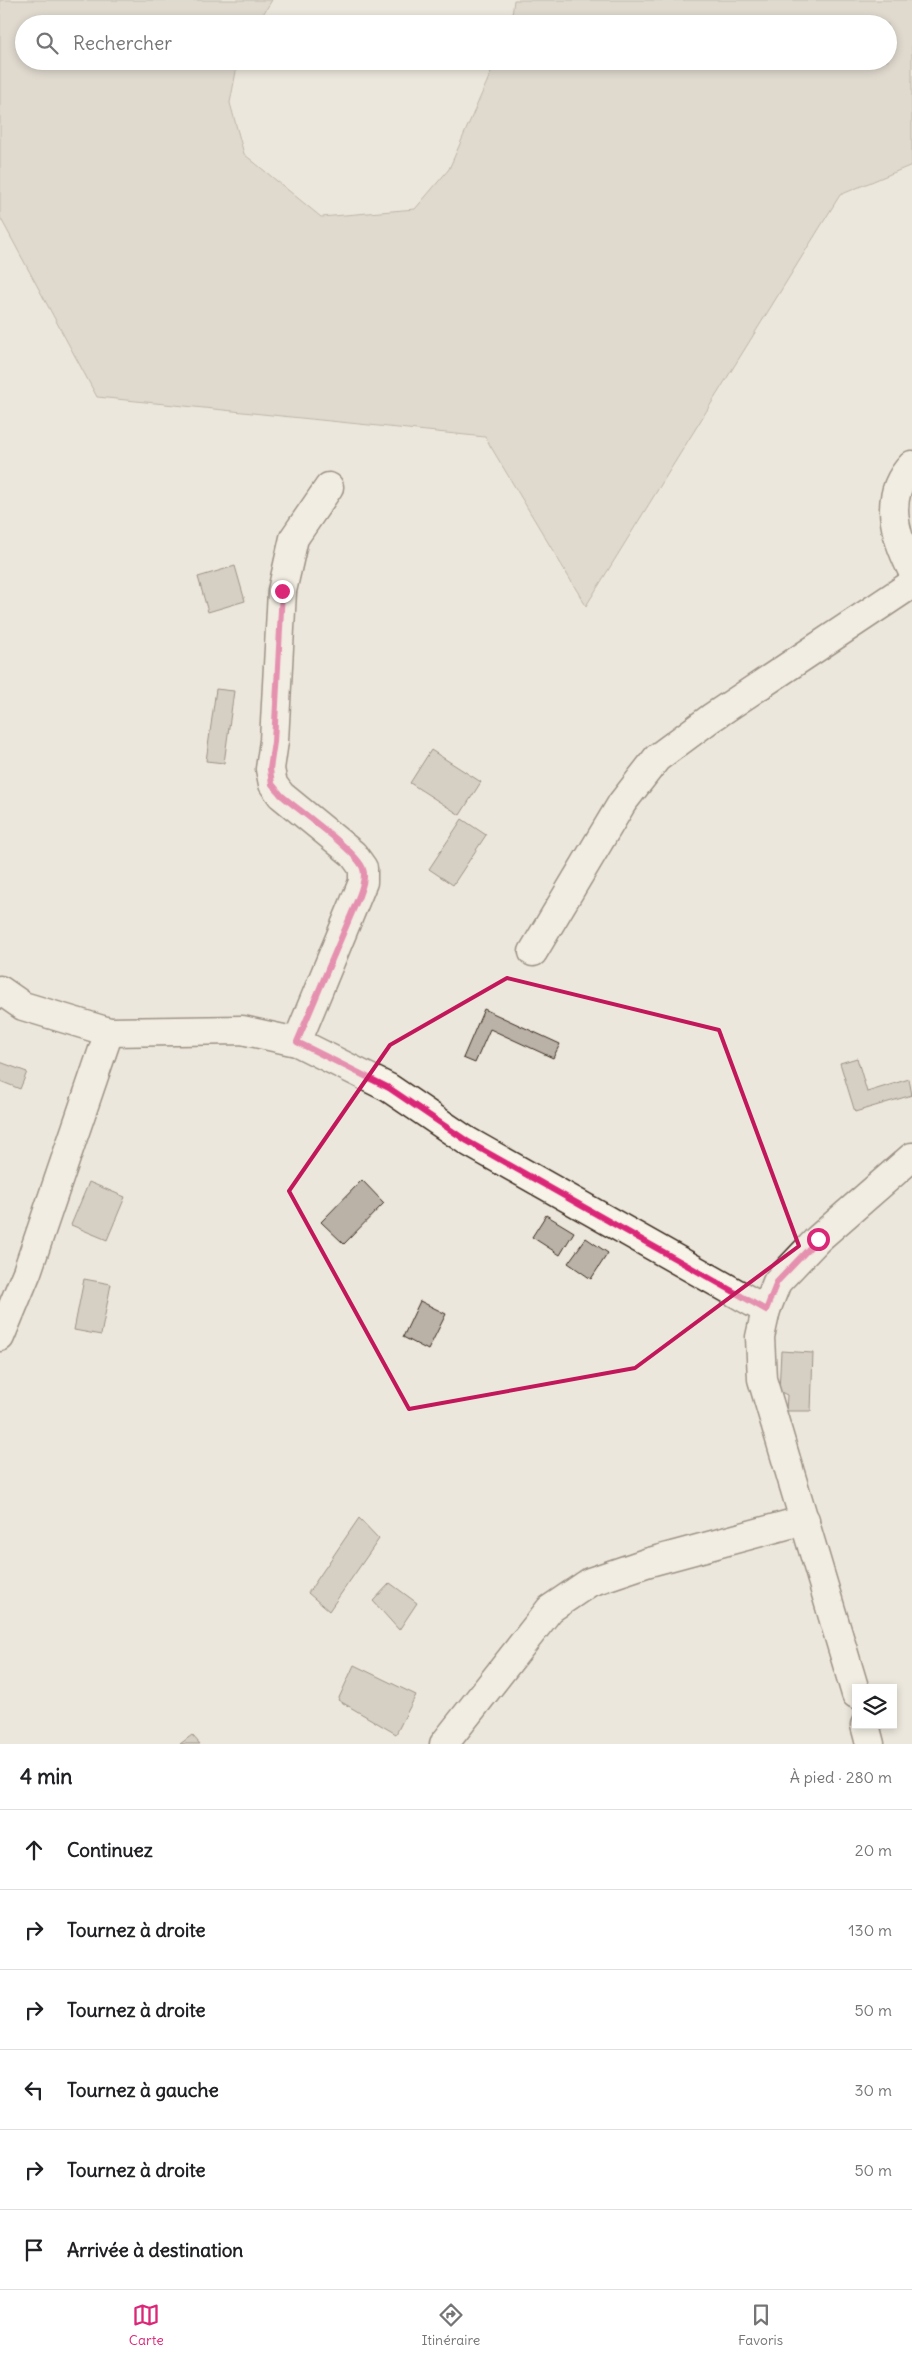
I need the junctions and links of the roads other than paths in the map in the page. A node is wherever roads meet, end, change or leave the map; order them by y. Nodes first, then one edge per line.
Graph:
1 (912, 465) edge
2 (329, 487) dead end
3 (912, 570) edge
4 (912, 584) edge
5 (533, 952) dead end
6 (0, 990) edge
7 (109, 1032) junction
8 (297, 1042) junction
9 (912, 1157) edge
10 (766, 1310) junction
11 (0, 1337) edge
12 (805, 1520) junction
13 (853, 1684) edge
14 (866, 1729) edge
15 (444, 1744) edge
16 (870, 1744) edge

1 - 3 street
2 - 8 street
4 - 5 street
6 - 7 street
7 - 8 street
7 - 11 street
8 - 10 street
9 - 10 street
10 - 12 street
12 - 13 street
12 - 15 street
14 - 16 street

